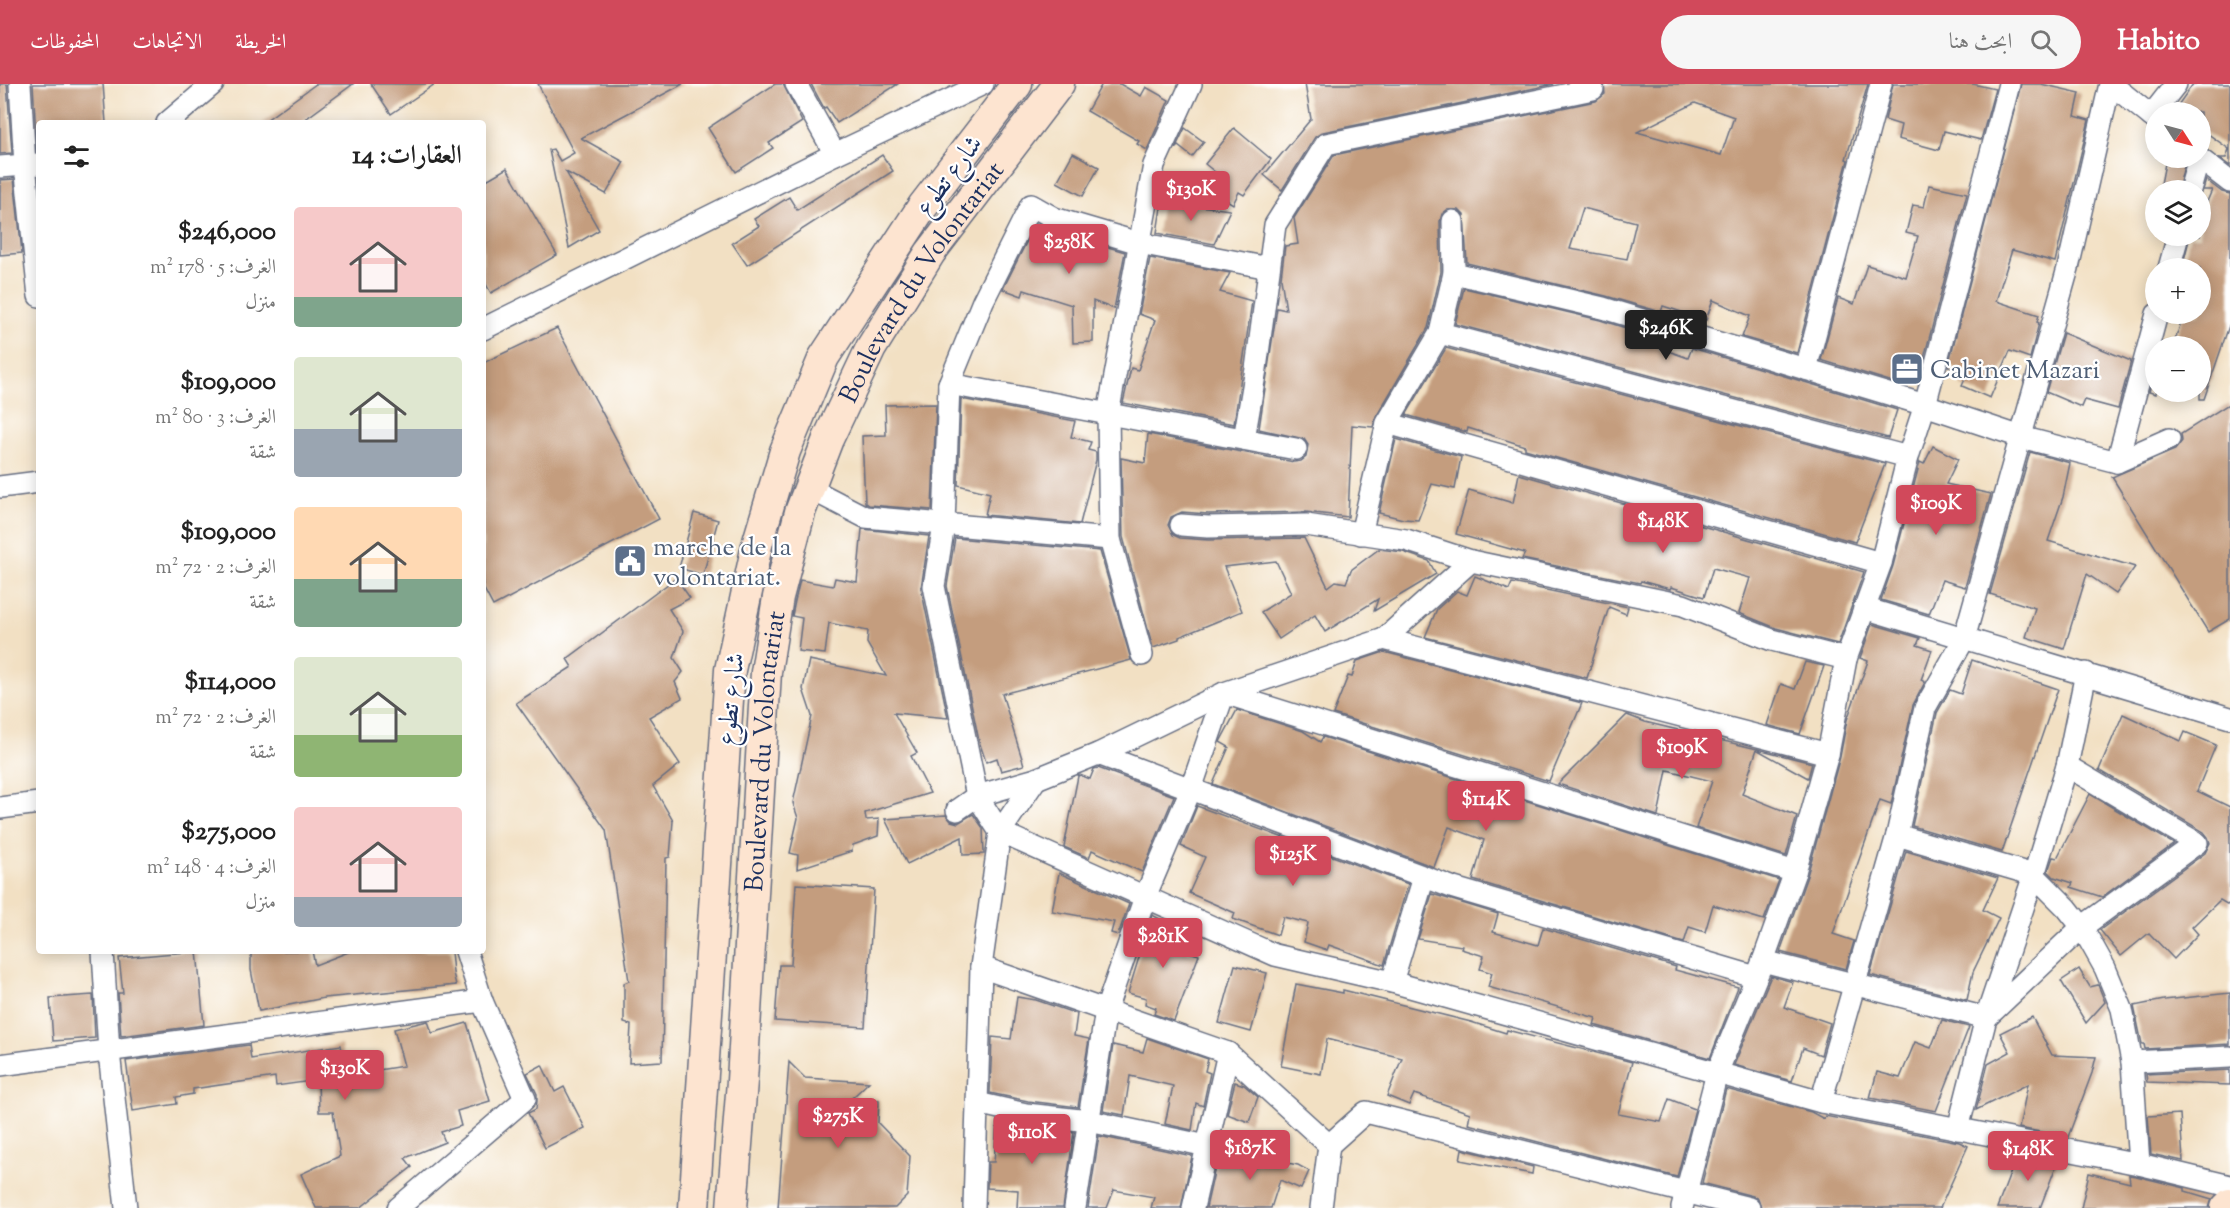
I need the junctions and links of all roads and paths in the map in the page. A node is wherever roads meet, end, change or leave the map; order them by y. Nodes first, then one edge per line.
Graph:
1 (20, 84) edge
2 (213, 84) edge
3 (796, 84) edge
4 (983, 84) edge
5 (1017, 84) edge
6 (1059, 84) edge
7 (1191, 84) edge
8 (1881, 84) edge
9 (2009, 84) edge
10 (2110, 84) edge
11 (2176, 84) edge
12 (1593, 89) dead end
13 (2164, 102) edge
14 (2145, 112) edge
15 (171, 120) edge
16 (835, 154) junction
17 (32, 165) edge
18 (2211, 165) edge
19 (0, 167) edge
20 (2228, 176) edge
21 (1453, 221) dead end
22 (36, 240) edge
23 (1139, 243) junction
24 (1269, 268) junction
25 (1454, 273) junction
26 (2154, 324) edge
27 (486, 328) edge
28 (1440, 333) junction
29 (1806, 369) junction
30 (949, 384) junction
31 (1925, 405) junction
32 (1107, 414) junction
33 (1387, 423) junction
34 (2021, 437) junction
35 (1244, 439) junction
36 (2169, 439) dead end
37 (1296, 449) dead end
38 (1908, 457) junction
39 (2117, 462) junction
40 (36, 482) edge
41 (0, 487) edge
42 (809, 489) junction
43 (944, 525) junction
44 (1181, 525) dead end
45 (1361, 534) junction
46 (1110, 539) junction
47 (1471, 561) junction
48 (1881, 563) junction
49 (1864, 608) junction
50 (1384, 639) junction
51 (1964, 639) junction
52 (1142, 655) dead end
53 (1846, 659) junction
54 (2086, 673) junction
55 (1224, 693) junction
56 (2230, 718) edge
57 (1098, 754) junction
58 (1828, 754) junction
59 (2067, 766) junction
60 (1036, 779) junction
61 (1191, 789) junction
62 (977, 796) junction
63 (36, 803) edge
64 (0, 808) edge
65 (957, 810) dead end
66 (1000, 832) junction
67 (1897, 835) junction
68 (1795, 872) junction
69 (2034, 874) junction
70 (1424, 877) junction
71 (1145, 897) junction
72 (2082, 927) junction
73 (103, 954) edge
74 (467, 954) edge
75 (981, 966) junction
76 (1759, 969) junction
77 (1392, 982) junction
78 (1854, 985) junction
79 (482, 1001) junction
80 (1106, 1010) junction
81 (1986, 1018) junction
82 (110, 1052) junction
83 (1228, 1053) junction
84 (2230, 1057) edge
85 (2132, 1062) junction
86 (0, 1065) edge
87 (1717, 1073) junction
88 (1821, 1102) junction
89 (977, 1103) junction
90 (1089, 1121) junction
91 (1958, 1129) junction
92 (1329, 1144) junction
93 (1207, 1146) junction
94 (2139, 1164) junction
95 (2230, 1186) edge
96 (1684, 1200) edge
97 (2230, 1204) edge
98 (126, 1208) edge
99 (398, 1208) edge
100 (694, 1208) edge
101 (732, 1208) edge
102 (974, 1208) edge
103 (1075, 1208) edge
104 (1193, 1208) edge
105 (1321, 1208) edge
106 (1749, 1208) edge
107 (2226, 1208) edge

1 - 17 street
2 - 15 street
3 - 16 street
4 - 16 street
5 - 100 main road, شارع تطوع
6 - 42 main road, Boulevard du Volontariat
7 - 23 street
8 - 29 street
9 - 31 street
10 - 14 street
10 - 34 street
11 - 13 street
12 - 24 street
16 - 27 street
17 - 19 street
17 - 22 street
18 - 20 street
21 - 25 street
23 - 24 street
23 - 30 street
23 - 32 street
24 - 35 street
25 - 28 street
25 - 29 street
26 - 39 street
28 - 33 street
28 - 38 street
29 - 31 street
30 - 32 street
30 - 43 street
31 - 34 street
31 - 38 street
32 - 35 street
32 - 46 street
33 - 45 street
33 - 48 street
34 - 39 street
34 - 51 street
35 - 37 street
36 - 39 street
38 - 48 street
40 - 41 street
42 - 43 street
42 - 101 main road, Boulevard du Volontariat
43 - 46 street
43 - 62 street
44 - 45 street
45 - 47 street
46 - 52 street
47 - 50 street
47 - 53 street
48 - 49 street
49 - 51 street
49 - 53 street
50 - 55 street
50 - 58 street
51 - 54 street
51 - 67 street
53 - 58 street
54 - 56 street
54 - 59 street
55 - 57 street
55 - 61 street
55 - 68 street
57 - 60 street
57 - 61 street
58 - 68 street
59 - 69 street
59 - 72 street
60 - 62 street
60 - 66 street
61 - 70 street
61 - 71 street
62 - 65 street
62 - 66 street
63 - 64 street
66 - 71 street
66 - 75 street
67 - 69 street
67 - 78 street
68 - 76 street
69 - 72 street
69 - 81 street
70 - 76 street
70 - 77 street
71 - 77 street
71 - 80 street
72 - 81 street
72 - 85 street
73 - 82 street
74 - 79 street
75 - 80 street
75 - 89 street
76 - 78 street
76 - 87 street
77 - 87 street
78 - 81 street
78 - 88 street
79 - 82 street
79 - 99 street
80 - 83 street
80 - 90 street
81 - 91 street
82 - 86 street
82 - 98 street
83 - 92 street
83 - 93 street
84 - 85 street
85 - 94 street
87 - 88 street
87 - 96 street
88 - 91 street
89 - 90 street
89 - 102 street
90 - 93 street
90 - 103 street
91 - 94 street
92 - 96 street
92 - 105 street
93 - 104 street
94 - 95 street
96 - 106 street
97 - 107 main road

